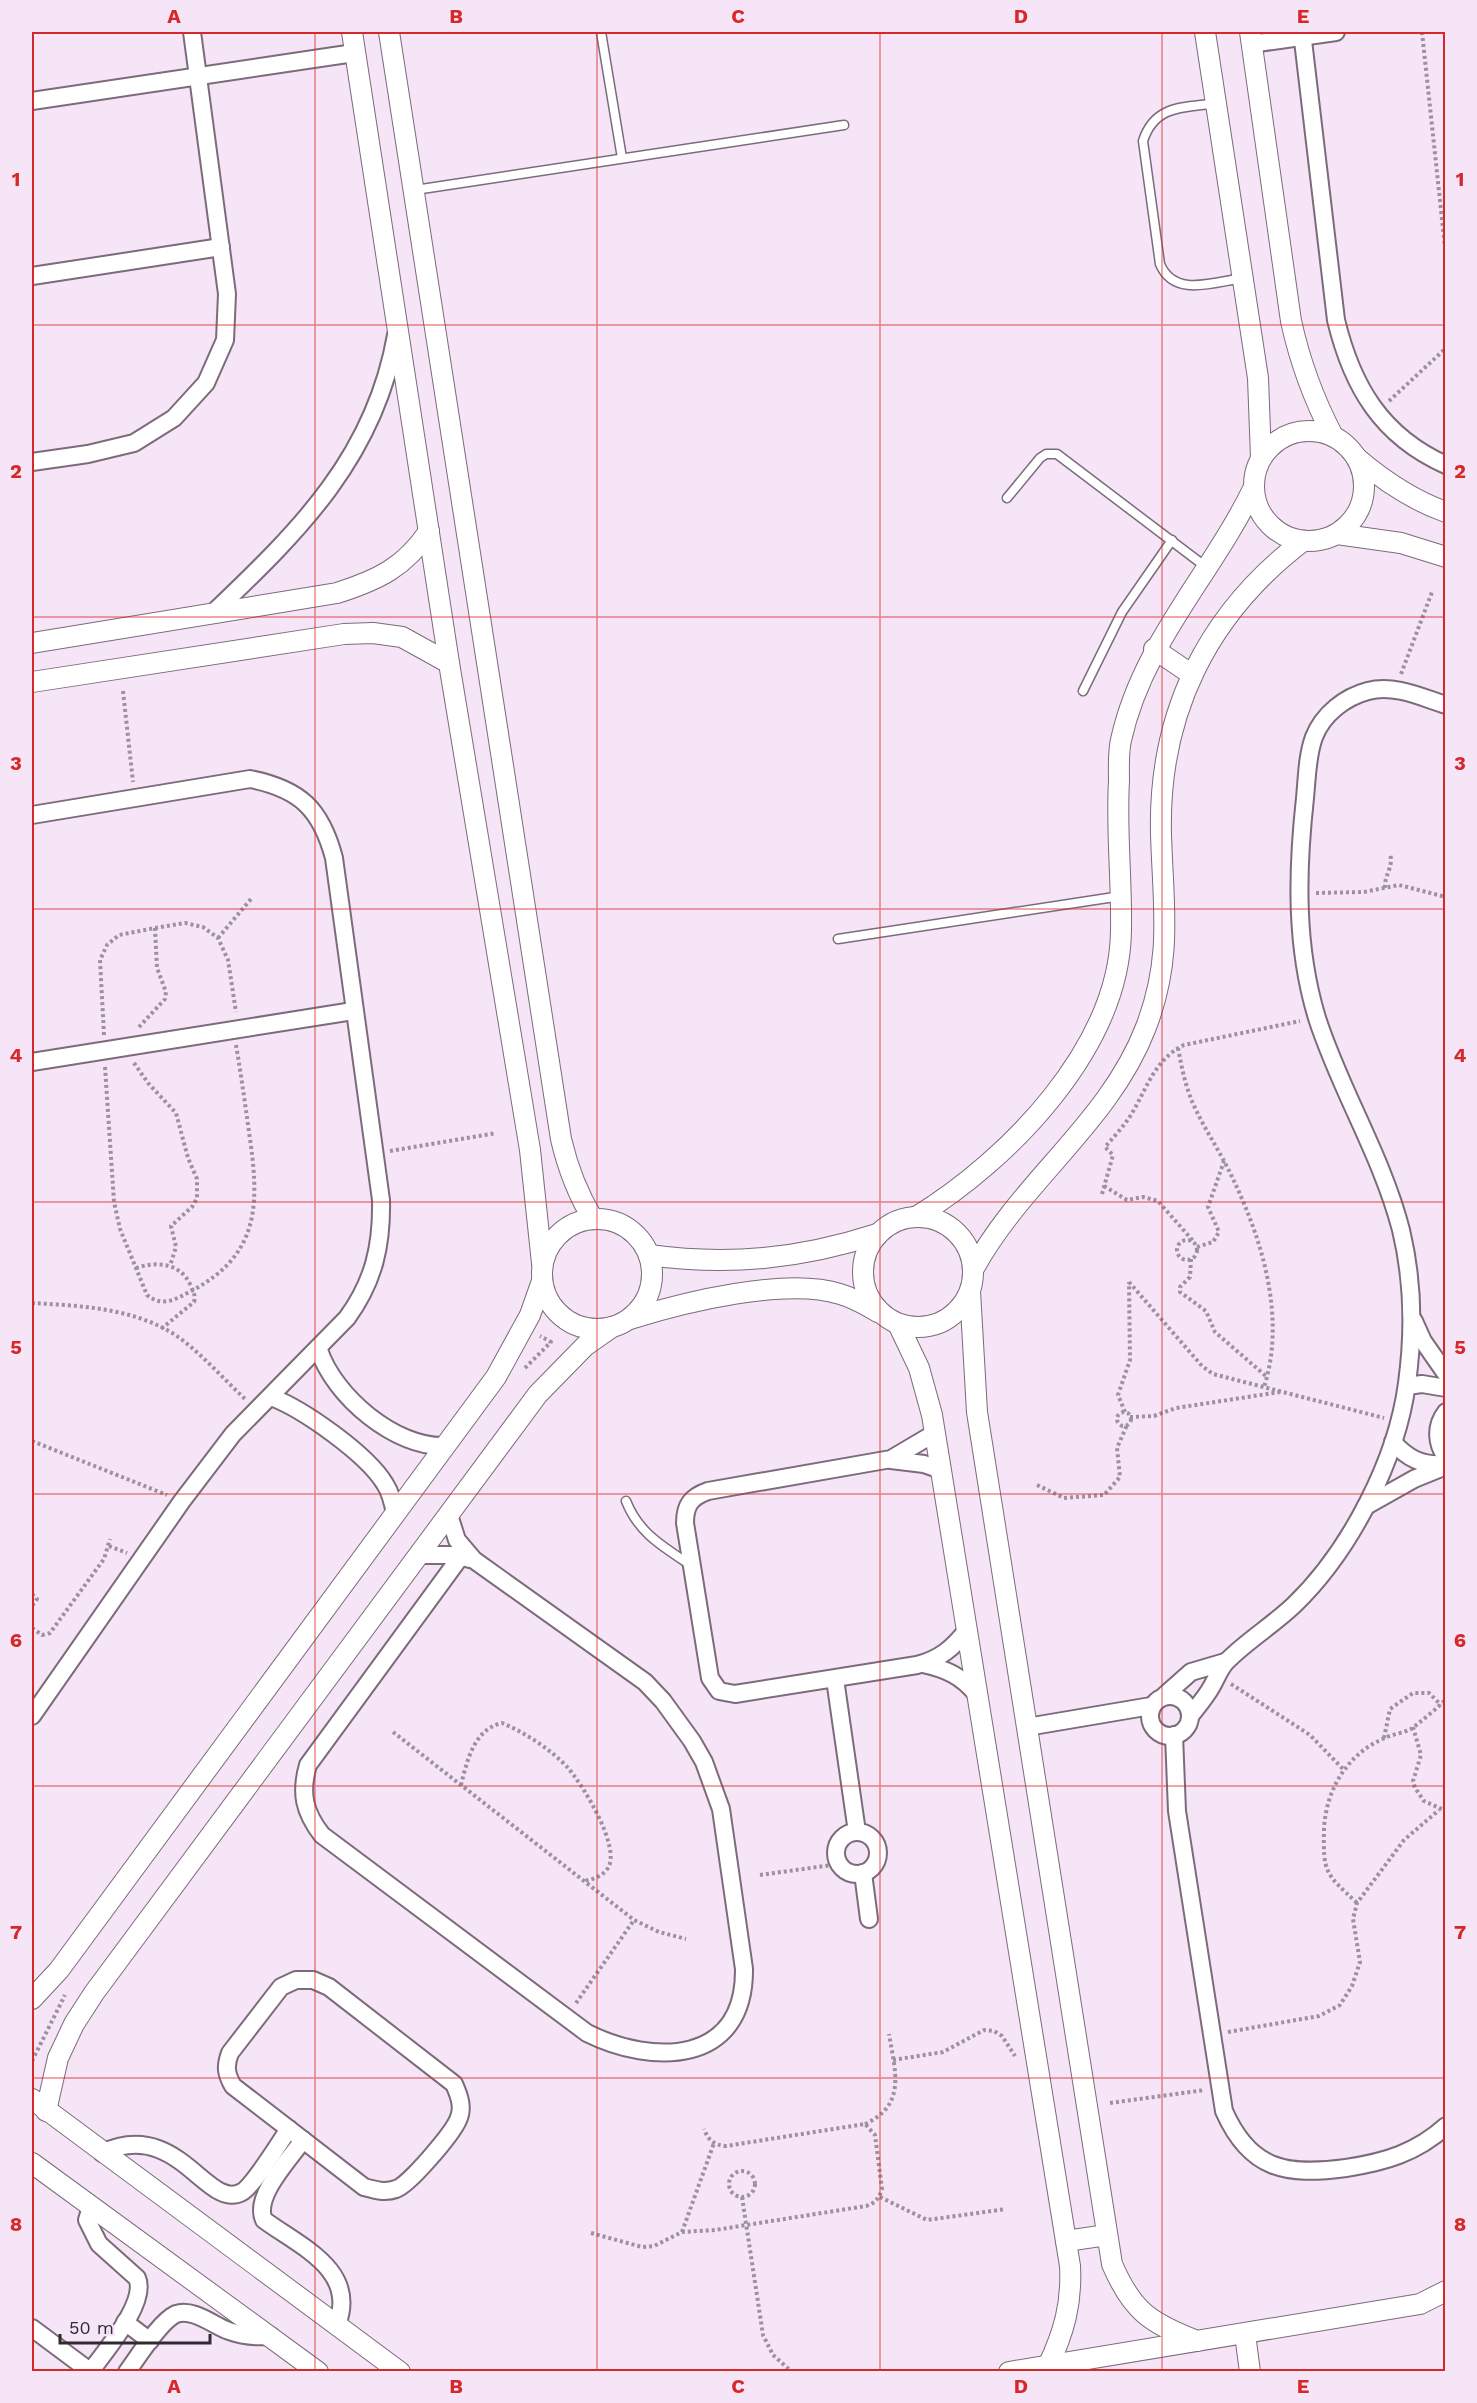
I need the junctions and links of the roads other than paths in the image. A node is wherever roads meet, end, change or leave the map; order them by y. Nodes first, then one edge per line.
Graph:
1 (192, 32) edge
2 (352, 32) edge
3 (389, 32) edge
4 (601, 32) edge
5 (1205, 32) edge
6 (1336, 32) edge
7 (1303, 34) edge
8 (1250, 38) edge
9 (354, 53) junction
10 (198, 76) junction
11 (32, 102) edge
12 (1218, 103) junction
13 (844, 124) dead end
14 (622, 158) junction
15 (415, 190) junction
16 (221, 247) junction
17 (32, 276) edge
18 (1243, 278) junction
19 (398, 322) junction
20 (1333, 436) junction
21 (1261, 458) junction
22 (1357, 458) junction
23 (32, 462) edge
24 (1446, 465) edge
25 (1253, 489) junction
26 (1007, 498) dead end
27 (1446, 512) edge
28 (429, 531) junction
29 (1337, 534) junction
30 (1172, 540) junction
31 (1303, 541) junction
32 (1446, 557) edge
33 (1206, 567) junction
34 (215, 611) junction
35 (32, 643) edge
36 (1154, 649) junction
37 (449, 663) junction
38 (1191, 674) junction
39 (32, 682) edge
40 (1083, 692) dead end
41 (1446, 705) edge
42 (32, 815) edge
43 (1121, 896) junction
44 (838, 939) dead end
45 (353, 1011) junction
46 (32, 1062) edge
47 (916, 1217) junction
48 (593, 1219) junction
49 (877, 1234) junction
50 (649, 1255) junction
51 (973, 1270) junction
52 (542, 1272) junction
53 (970, 1291) junction
54 (880, 1313) junction
55 (1413, 1320) junction
56 (620, 1323) junction
57 (898, 1324) junction
58 (319, 1350) junction
59 (1446, 1374) edge
60 (1407, 1386) junction
61 (1446, 1388) edge
62 (271, 1397) junction
63 (1446, 1412) edge
64 (935, 1433) junction
65 (1393, 1442) junction
66 (445, 1446) junction
67 (1446, 1457) edge
68 (891, 1460) junction
69 (1446, 1465) edge
70 (941, 1470) junction
71 (626, 1501) dead end
72 (1366, 1506) junction
73 (395, 1514) junction
74 (448, 1515) junction
75 (419, 1555) junction
76 (468, 1558) junction
77 (693, 1566) junction
78 (967, 1629) junction
79 (922, 1664) junction
80 (1221, 1669) junction
81 (835, 1679) junction
82 (977, 1695) junction
83 (1165, 1695) junction
84 (1151, 1706) junction
85 (32, 1716) edge
86 (1190, 1716) junction
87 (1027, 1728) junction
88 (1174, 1735) junction
89 (857, 1832) junction
90 (862, 1874) junction
91 (869, 1919) dead end
92 (32, 2000) edge
93 (39, 2105) edge
94 (1446, 2126) edge
95 (289, 2129) junction
96 (303, 2140) junction
97 (102, 2153) junction
98 (32, 2163) edge
99 (91, 2207) junction
100 (1107, 2235) junction
101 (1066, 2241) junction
102 (1446, 2291) edge
103 (125, 2322) junction
104 (337, 2325) junction
105 (32, 2328) edge
106 (1245, 2334) junction
107 (272, 2336) junction
108 (150, 2341) junction
109 (1197, 2341) junction
110 (1048, 2366) junction
111 (90, 2371) edge
112 (128, 2372) edge
113 (318, 2372) edge
114 (400, 2372) edge
115 (1009, 2372) edge
116 (1250, 2372) edge

1 - 10 street
2 - 9 street
3 - 15 street
4 - 14 lane
5 - 12 street
6 - 7 street
7 - 8 street
7 - 24 street
8 - 20 street
9 - 10 street
9 - 19 street
10 - 11 street
10 - 16 street
12 - 18 street
12 - 18 lane
13 - 14 lane
14 - 15 lane
15 - 48 street
16 - 17 street
16 - 23 street
18 - 21 street
19 - 28 street
19 - 34 street
20 - 21 street
20 - 22 street
21 - 25 street
22 - 27 street
22 - 29 street
25 - 31 street
25 - 33 street
26 - 30 lane
28 - 34 street
28 - 37 street
29 - 31 street
29 - 32 street
30 - 33 lane
30 - 40 lane
31 - 38 street
33 - 36 street
34 - 35 street
36 - 38 street
36 - 43 street
37 - 39 street
37 - 52 street
38 - 51 street
41 - 55 street
42 - 45 street
43 - 44 lane
43 - 47 street
45 - 46 street
45 - 58 street
47 - 49 street
47 - 51 street
48 - 50 street
48 - 52 street
49 - 50 street
49 - 54 street
50 - 56 street
51 - 53 street
52 - 56 street
52 - 66 street
53 - 57 street
53 - 87 street
54 - 56 street
54 - 57 street
55 - 59 street
55 - 60 street
56 - 74 street
57 - 64 street
58 - 62 street
58 - 66 street
60 - 61 street
60 - 65 street
62 - 73 street
62 - 85 street
63 - 67 street
64 - 68 street
64 - 70 street
65 - 69 street
65 - 72 street
66 - 73 street
68 - 70 street
68 - 77 street
69 - 72 street
70 - 78 street
71 - 77 lane
72 - 80 street
73 - 92 street
74 - 75 street
74 - 76 street
75 - 76 street
75 - 93 street
76 - 76 street
77 - 81 street
78 - 79 street
78 - 82 street
79 - 81 street
79 - 82 street
80 - 83 street
80 - 86 street
81 - 89 street
82 - 101 street
83 - 84 street
83 - 86 street
84 - 87 street
84 - 88 street
86 - 88 street
87 - 100 street
88 - 94 street
89 - 90 street
89 - 90 street
90 - 91 street
93 - 97 street
95 - 96 street
95 - 96 street
95 - 97 street
96 - 104 street
97 - 104 street
98 - 99 street
99 - 103 street
99 - 107 street
100 - 101 street
100 - 109 street
101 - 110 street
102 - 106 street
103 - 108 street
103 - 111 street
104 - 114 street
105 - 111 street
106 - 109 street
106 - 116 street
107 - 108 street
107 - 113 street
108 - 112 street
109 - 110 street
110 - 115 street

